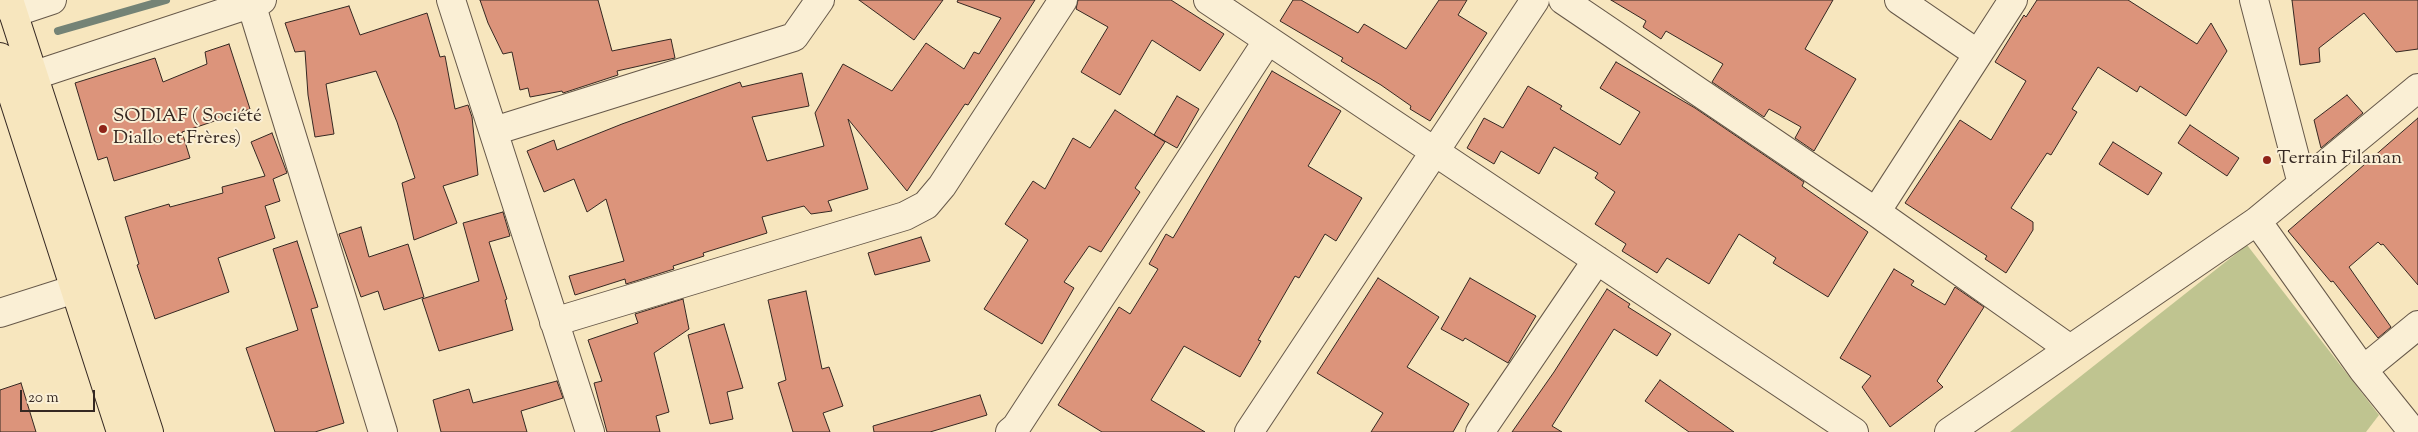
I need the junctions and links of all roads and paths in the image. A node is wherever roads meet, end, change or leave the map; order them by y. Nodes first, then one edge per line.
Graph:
1 (52, 0) edge
2 (451, 0) edge
3 (820, 0) edge
4 (1063, 0) edge
5 (1208, 0) edge
6 (1535, 0) edge
7 (1564, 0) edge
8 (1899, 0) edge
9 (2013, 0) edge
10 (2254, 0) edge
11 (255, 1) edge
12 (11, 6) edge
13 (1268, 40) junction
14 (1978, 54) junction
15 (0, 57) edge
16 (32, 76) junction
17 (2418, 88) edge
18 (494, 131) junction
19 (1434, 151) junction
20 (2302, 184) junction
21 (1876, 212) junction
22 (2257, 221) junction
23 (1597, 260) junction
24 (75, 289) junction
25 (0, 313) edge
26 (554, 322) junction
27 (2418, 325) edge
28 (2070, 349) junction
29 (2363, 370) junction
30 (121, 432) edge
31 (149, 432) edge
32 (383, 432) edge
33 (590, 432) edge
34 (1010, 432) edge
35 (1248, 432) edge
36 (1480, 432) edge
37 (1854, 432) edge
38 (1949, 432) edge
39 (2413, 432) edge

1 - 12 street
2 - 18 street
3 - 18 street
4 - 26 street
5 - 13 street
6 - 19 street
7 - 21 street
8 - 14 street
9 - 14 street
10 - 20 street
11 - 16 street
11 - 32 street
12 - 16 highway
13 - 19 street
13 - 34 street
14 - 21 street
15 - 24 highway
16 - 31 highway
17 - 20 street
18 - 26 street
19 - 23 street
19 - 35 street
20 - 22 street
21 - 28 street
22 - 28 street
22 - 29 street
23 - 36 street
23 - 37 street
24 - 25 street
24 - 30 highway
26 - 33 street
27 - 29 street
28 - 38 street
29 - 39 street

